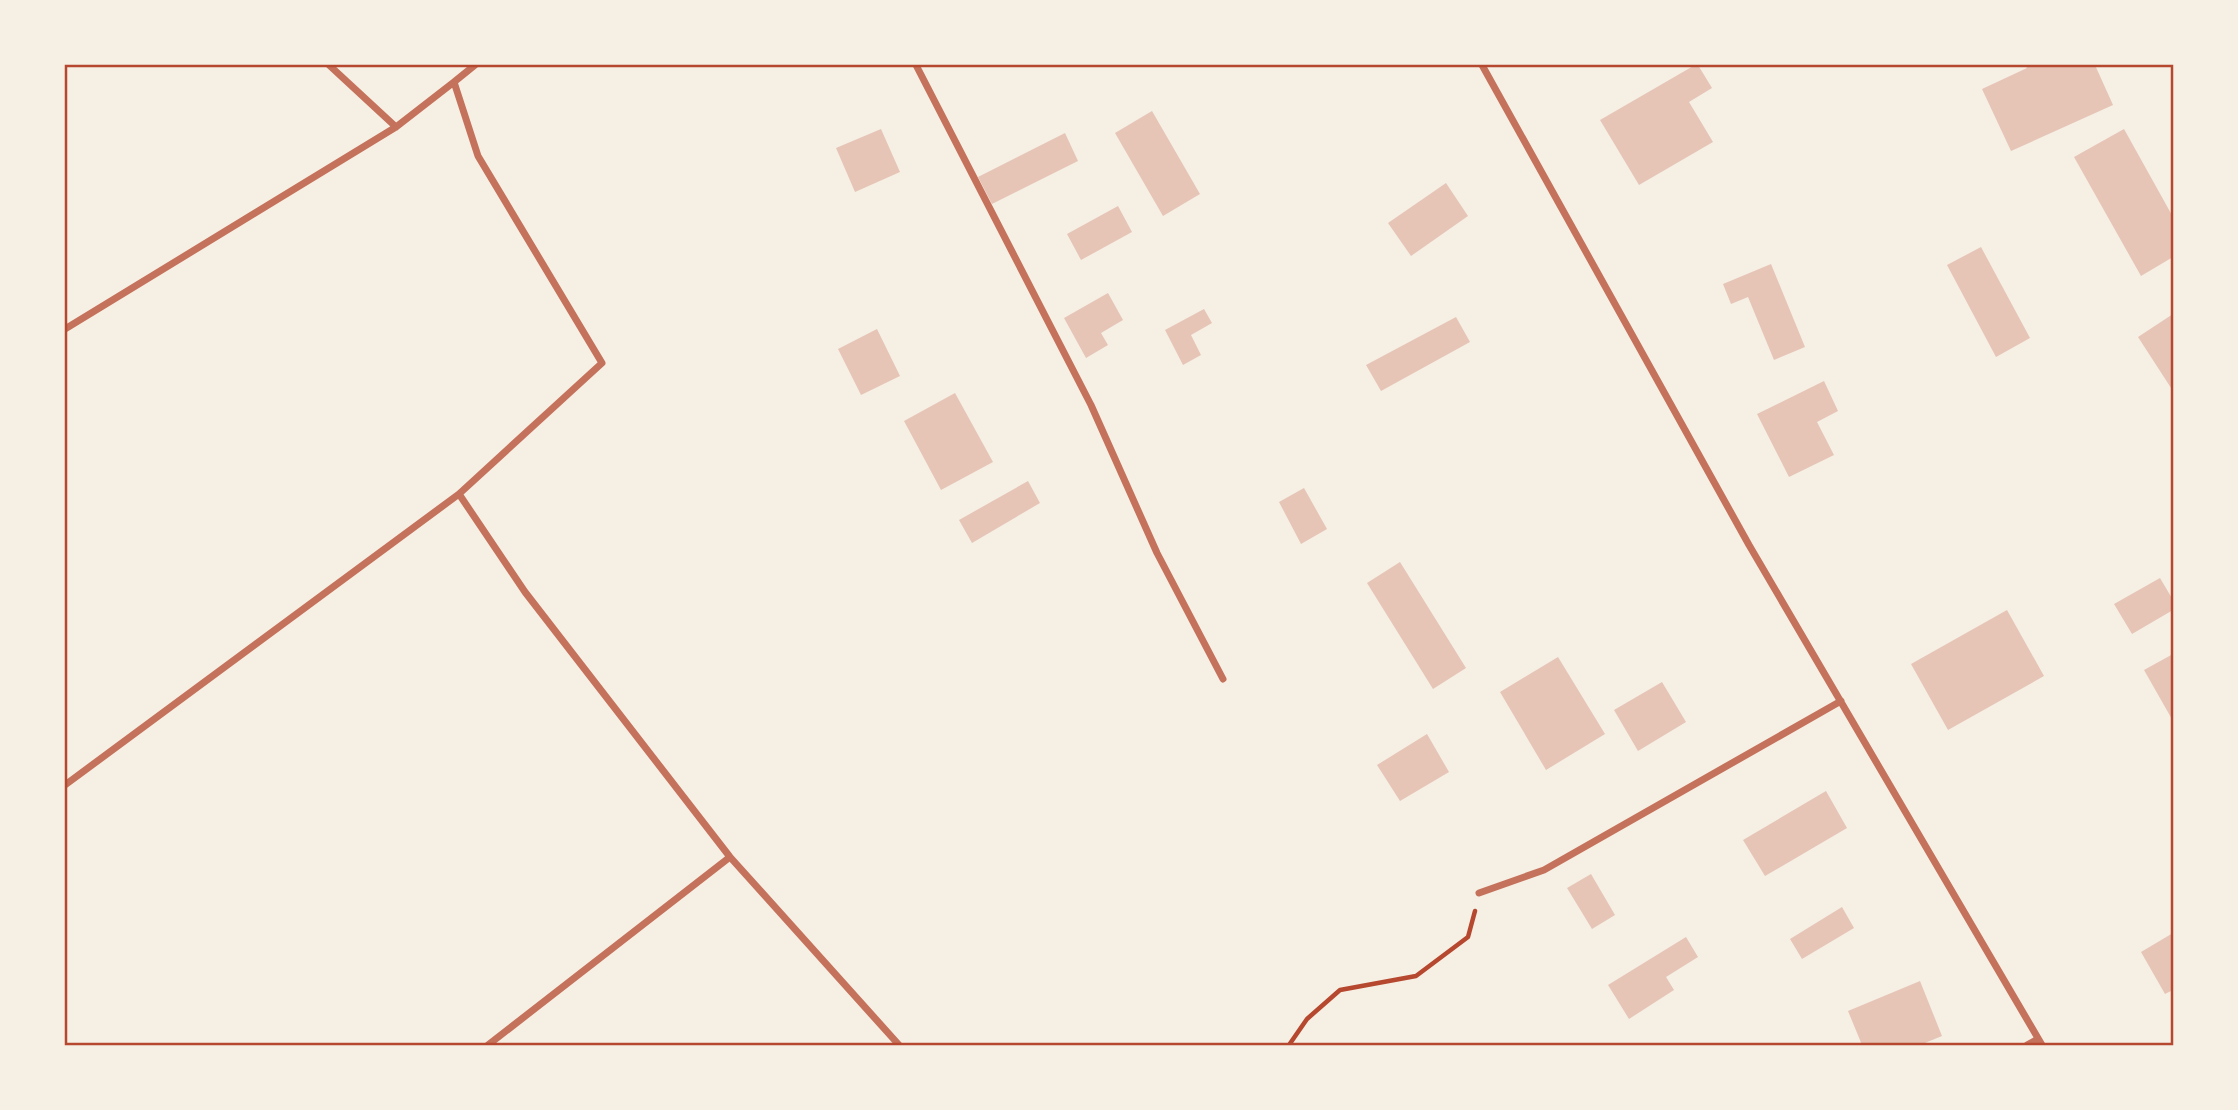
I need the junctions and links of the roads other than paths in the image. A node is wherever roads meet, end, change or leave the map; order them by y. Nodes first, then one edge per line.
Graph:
1 (329, 65) edge
2 (475, 65) edge
3 (916, 65) edge
4 (1482, 65) edge
5 (454, 82) junction
6 (396, 127) junction
7 (65, 328) edge
8 (458, 494) junction
9 (1223, 679) dead end
10 (1841, 701) junction
11 (65, 785) edge
12 (730, 857) junction
13 (1479, 893) road end
14 (2040, 1042) edge
15 (488, 1045) edge
16 (899, 1045) edge
17 (2027, 1045) edge

1 - 6 street
2 - 5 street
3 - 9 street
4 - 10 street
5 - 6 street
5 - 8 street
6 - 7 street
8 - 11 street
8 - 12 street
10 - 13 street
10 - 14 street
12 - 15 street
12 - 16 street
14 - 17 street

